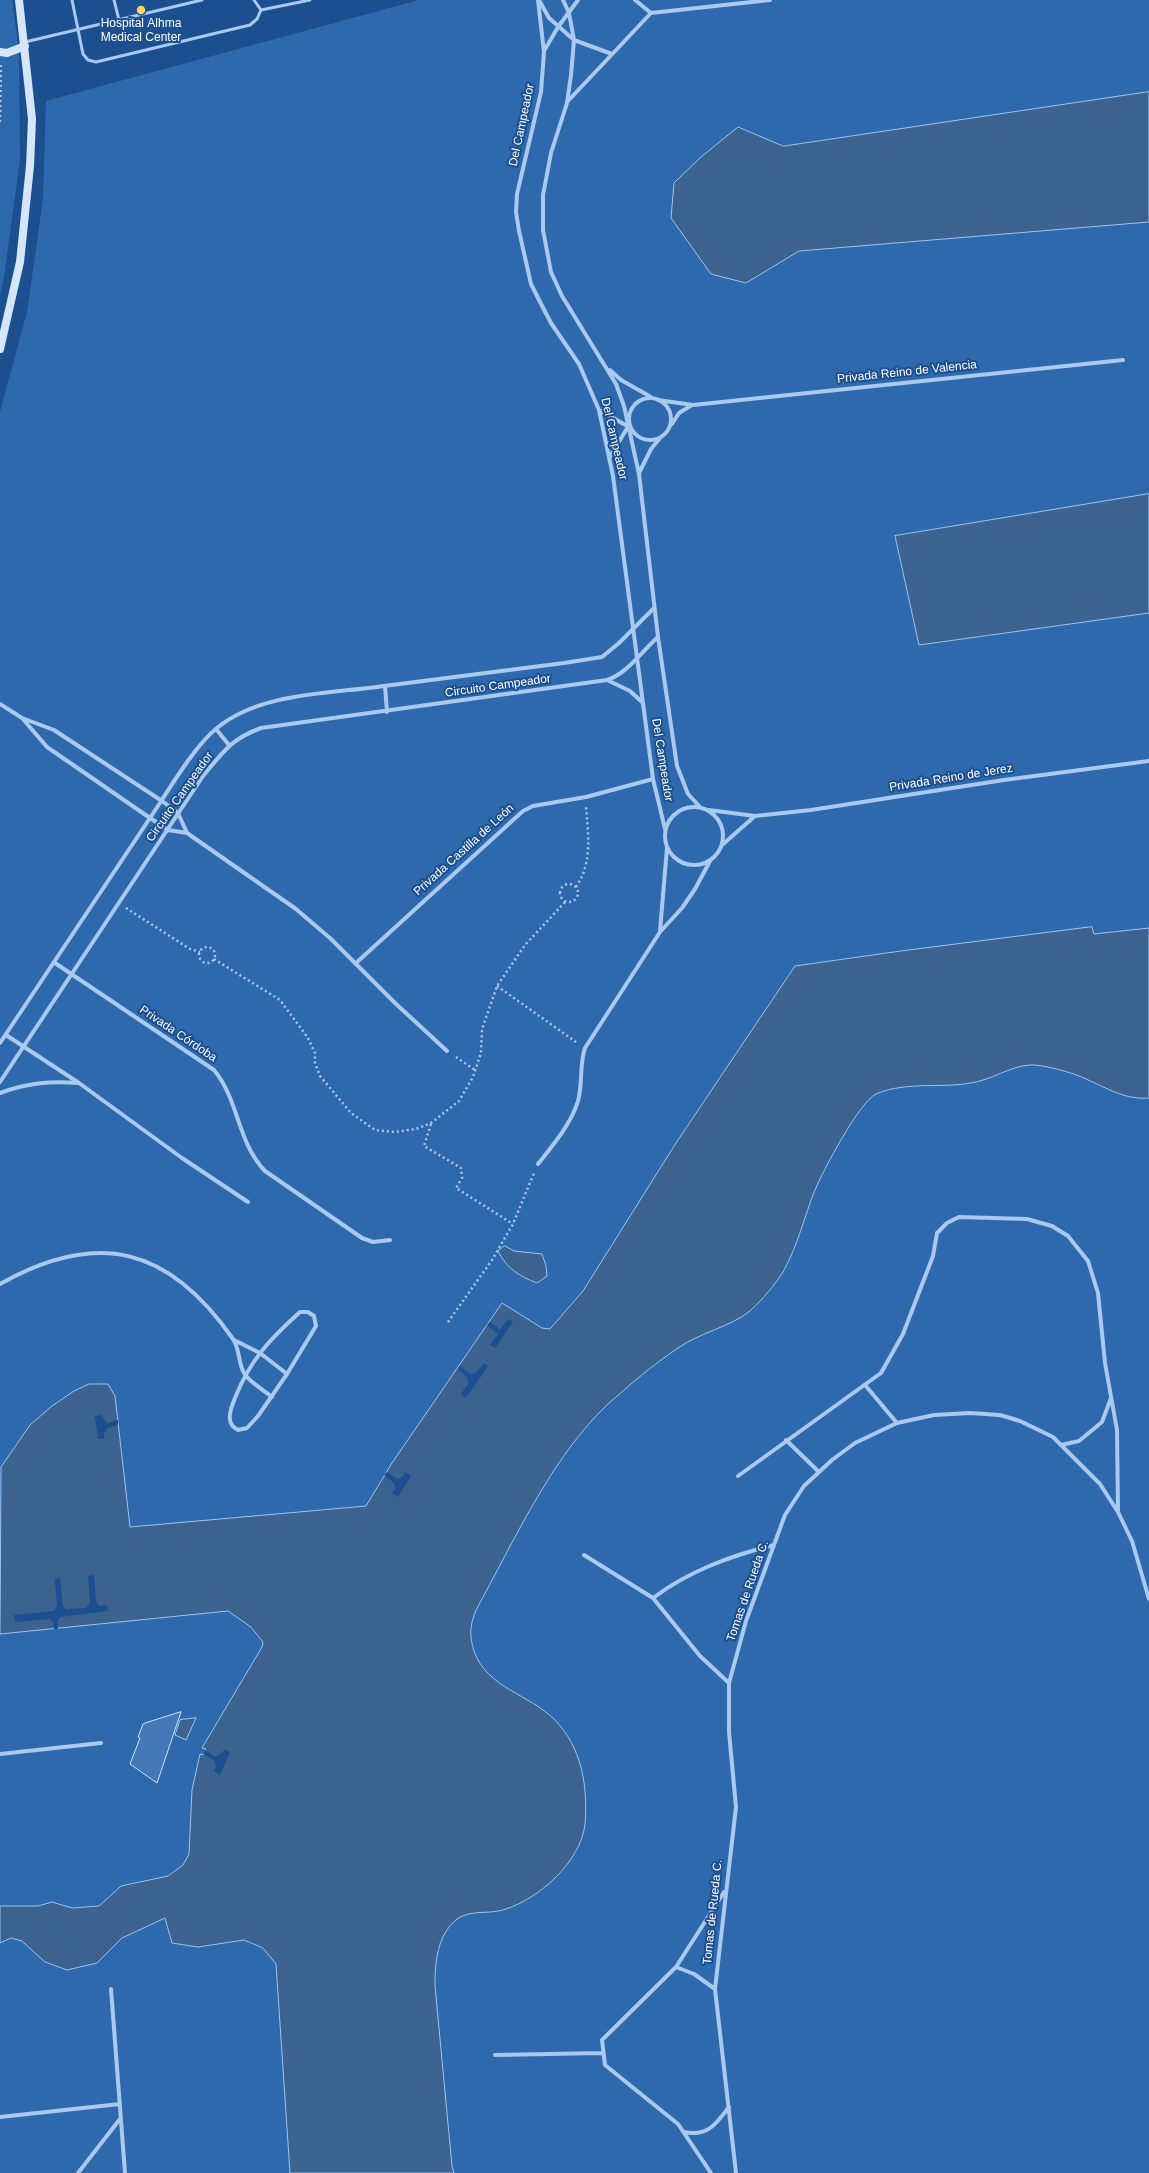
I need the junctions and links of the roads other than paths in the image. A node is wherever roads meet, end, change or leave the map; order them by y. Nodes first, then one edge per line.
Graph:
1 (20, 0) edge
2 (72, 0) edge
3 (114, 0) edge
4 (202, 0) edge
5 (254, 0) edge
6 (310, 0) edge
7 (538, 0) edge
8 (563, 0) edge
9 (578, 0) edge
10 (635, 0) edge
11 (770, 0) edge
12 (261, 10) junction
13 (568, 13) junction
14 (651, 14) junction
15 (119, 20) junction
16 (558, 27) junction
17 (78, 30) junction
18 (574, 40) junction
19 (25, 44) junction
20 (0, 52) edge
21 (544, 52) junction
22 (612, 54) junction
23 (567, 103) junction
24 (0, 349) edge
25 (1123, 360) dead end
26 (607, 367) junction
27 (653, 398) junction
28 (658, 400) junction
29 (693, 405) junction
30 (599, 410) junction
31 (629, 420) junction
32 (628, 426) junction
33 (670, 426) junction
34 (632, 430) junction
35 (660, 438) junction
36 (609, 459) junction
37 (639, 474) junction
38 (654, 608) junction
39 (632, 630) junction
40 (658, 637) junction
41 (637, 657) junction
42 (607, 680) junction
43 (385, 686) junction
44 (643, 703) junction
45 (0, 704) edge
46 (387, 712) junction
47 (22, 718) junction
48 (216, 729) junction
49 (228, 745) junction
50 (1149, 761) edge
51 (653, 779) junction
52 (162, 801) junction
53 (700, 807) junction
54 (709, 810) junction
55 (178, 814) junction
56 (756, 816) junction
57 (150, 818) junction
58 (665, 829) junction
59 (168, 830) junction
60 (187, 833) junction
61 (722, 846) junction
62 (667, 848) junction
63 (710, 861) junction
64 (660, 932) junction
65 (55, 963) junction
66 (356, 963) junction
67 (72, 975) junction
68 (6, 1035) junction
69 (0, 1044) edge
70 (23, 1047) junction
71 (447, 1051) road end
72 (0, 1082) edge
73 (79, 1084) junction
74 (0, 1093) edge
75 (538, 1164) road end
76 (248, 1202) dead end
77 (390, 1240) dead end
78 (0, 1284) edge
79 (234, 1340) junction
80 (260, 1353) junction
81 (244, 1374) junction
82 (287, 1374) junction
83 (865, 1385) junction
84 (272, 1397) junction
85 (1112, 1398) junction
86 (897, 1423) junction
87 (786, 1440) junction
88 (1061, 1445) junction
89 (819, 1472) junction
90 (738, 1476) dead end
91 (1118, 1512) junction
92 (774, 1545) junction
93 (584, 1555) dead end
94 (653, 1598) junction
95 (1149, 1598) edge
96 (729, 1683) junction
97 (100, 1743) dead end
98 (0, 1754) edge
99 (726, 1890) junction
100 (676, 1967) junction
101 (111, 1989) dead end
102 (715, 1989) junction
103 (602, 2052) junction
104 (495, 2055) dead end
105 (120, 2104) junction
106 (729, 2107) junction
107 (0, 2117) edge
108 (120, 2119) junction
109 (684, 2132) junction
110 (78, 2173) edge
111 (125, 2173) edge
112 (711, 2173) edge
113 (736, 2173) edge

1 - 19 main road
2 - 17 lane
3 - 15 lane
4 - 15 lane
5 - 12 lane
6 - 12 lane
7 - 16 street
7 - 21 street, Del Campeador
8 - 13 street, Del Campeador
9 - 13 street
10 - 14 street
11 - 14 street
12 - 17 lane
13 - 16 street
13 - 18 street, Del Campeador
14 - 22 street
15 - 17 lane
16 - 18 street
16 - 21 street
17 - 19 lane
18 - 22 street
18 - 23 street, Del Campeador
19 - 20 main road
19 - 24 main road
21 - 30 street, Del Campeador
22 - 23 street
23 - 26 street, Del Campeador
25 - 29 street, Privada Reino de Valencia
26 - 27 street, Del Campeador
26 - 32 street, Del Campeador
27 - 28 street
27 - 31 street
28 - 29 street, Privada Reino de Valencia
28 - 33 street
29 - 33 street, Privada Reino de Valencia
30 - 32 street
30 - 36 street, Del Campeador
31 - 32 street
31 - 34 street
32 - 34 street
32 - 36 street
32 - 37 street, Del Campeador
33 - 35 street
34 - 35 street
35 - 37 street, Del Campeador
36 - 39 street, Del Campeador
37 - 38 street, Del Campeador
38 - 39 street, Circuito Campeador
38 - 40 street, Del Campeador
39 - 41 street, Del Campeador
39 - 43 street, Circuito Campeador
40 - 41 street, Circuito Campeador
40 - 53 street, Del Campeador
41 - 42 street, Circuito Campeador
41 - 44 street, Del Campeador
42 - 44 street
42 - 46 street, Circuito Campeador
43 - 46 street
43 - 48 street, Circuito Campeador
44 - 51 street, Del Campeador
45 - 47 street
46 - 49 street, Circuito Campeador
47 - 52 street
47 - 57 street, Circuito Campeador
48 - 49 street
48 - 52 street, Circuito Campeador
49 - 55 street, Circuito Campeador
50 - 56 street, Privada Reino de Jerez
51 - 58 street, Del Campeador
51 - 66 street, Privada Castilla de León
52 - 55 street
52 - 57 street, Circuito Campeador
53 - 54 street
53 - 58 street
54 - 56 street, Privada Reino de Jerez
54 - 61 street
55 - 59 street, Circuito Campeador
55 - 60 street
56 - 61 street
57 - 59 street
57 - 65 street, Circuito Campeador
58 - 62 street
59 - 60 street
59 - 67 street, Circuito Campeador
60 - 66 street
61 - 63 street
62 - 63 street
62 - 64 street
63 - 64 street
64 - 75 street
65 - 67 street, Privada Córdoba
65 - 68 street, Circuito Campeador
66 - 71 street
67 - 70 street, Circuito Campeador
67 - 77 street, Privada Córdoba
68 - 69 street, Circuito Campeador
68 - 70 street
70 - 72 street, Circuito Campeador
70 - 73 street
73 - 74 street
73 - 76 street
78 - 79 street
79 - 80 street
79 - 81 street
80 - 81 street
80 - 82 street
80 - 82 street
81 - 84 street
81 - 84 street
82 - 84 street
83 - 85 street
83 - 86 street
83 - 87 street
85 - 88 street
85 - 91 street
86 - 88 street, Tomas de Rueda C.
86 - 89 street, Tomas de Rueda C.
87 - 89 street
87 - 90 street
88 - 91 street, Tomas de Rueda C.
89 - 92 street, Tomas de Rueda C.
91 - 95 street, Tomas de Rueda C.
92 - 94 street
92 - 96 street, Tomas de Rueda C.
93 - 94 street
94 - 96 street
96 - 99 street, Tomas de Rueda C.
97 - 98 street
99 - 100 street
99 - 102 street, Tomas de Rueda C.
100 - 102 street
100 - 103 street
101 - 105 street
102 - 106 street, Tomas de Rueda C.
103 - 104 street
103 - 109 street
105 - 107 street
105 - 108 street
106 - 109 street
106 - 113 street, Tomas de Rueda C.
108 - 110 street
108 - 111 street
109 - 112 street

